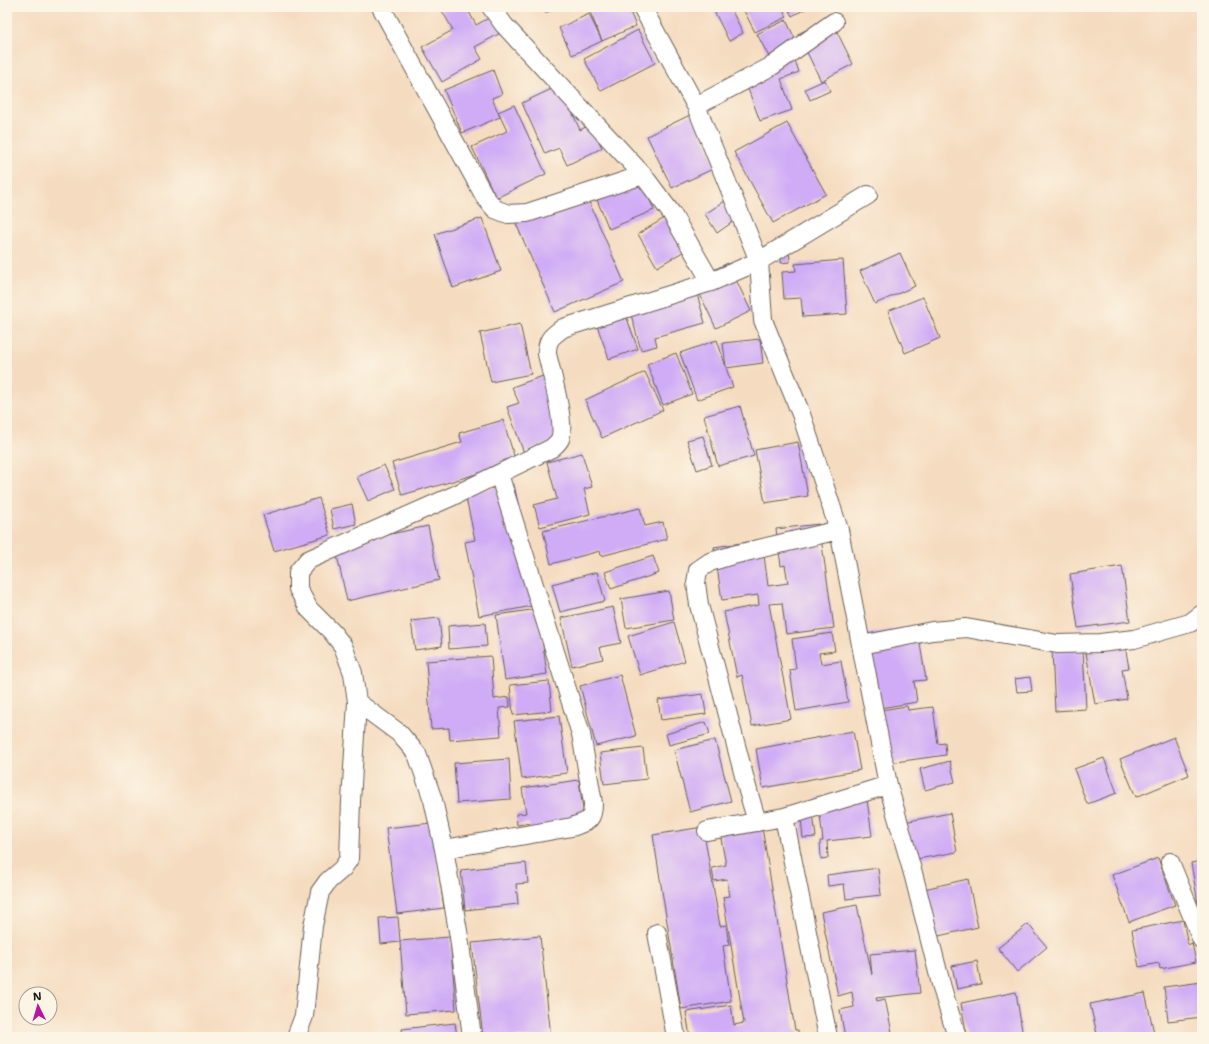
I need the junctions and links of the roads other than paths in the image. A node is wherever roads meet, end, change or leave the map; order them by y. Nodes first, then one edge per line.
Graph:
1 (381, 7) edge
2 (491, 7) edge
3 (642, 7) edge
4 (834, 22) dead end
5 (696, 106) junction
6 (643, 175) junction
7 (868, 195) dead end
8 (759, 261) junction
9 (711, 282) junction
10 (499, 474) junction
11 (839, 530) junction
12 (1202, 614) edge
13 (861, 645) junction
14 (357, 702) junction
15 (888, 785) junction
16 (784, 817) junction
17 (757, 822) junction
18 (707, 831) dead end
19 (444, 850) junction
20 (1170, 862) dead end
21 (657, 933) dead end
22 (1202, 940) edge
23 (296, 1037) edge
24 (472, 1037) edge
25 (676, 1037) edge
26 (828, 1037) edge
27 (957, 1037) edge

1 - 6 street
2 - 6 street
3 - 5 street
4 - 5 street
5 - 8 street
6 - 9 street
7 - 8 street
8 - 9 street
8 - 11 street
9 - 10 street
10 - 14 street
10 - 19 street
11 - 13 street
11 - 17 street
12 - 13 street
13 - 15 street
14 - 19 street
14 - 23 street
15 - 16 street
15 - 27 street
16 - 17 street
16 - 26 street
17 - 18 street
19 - 24 street
20 - 22 street
21 - 25 street

